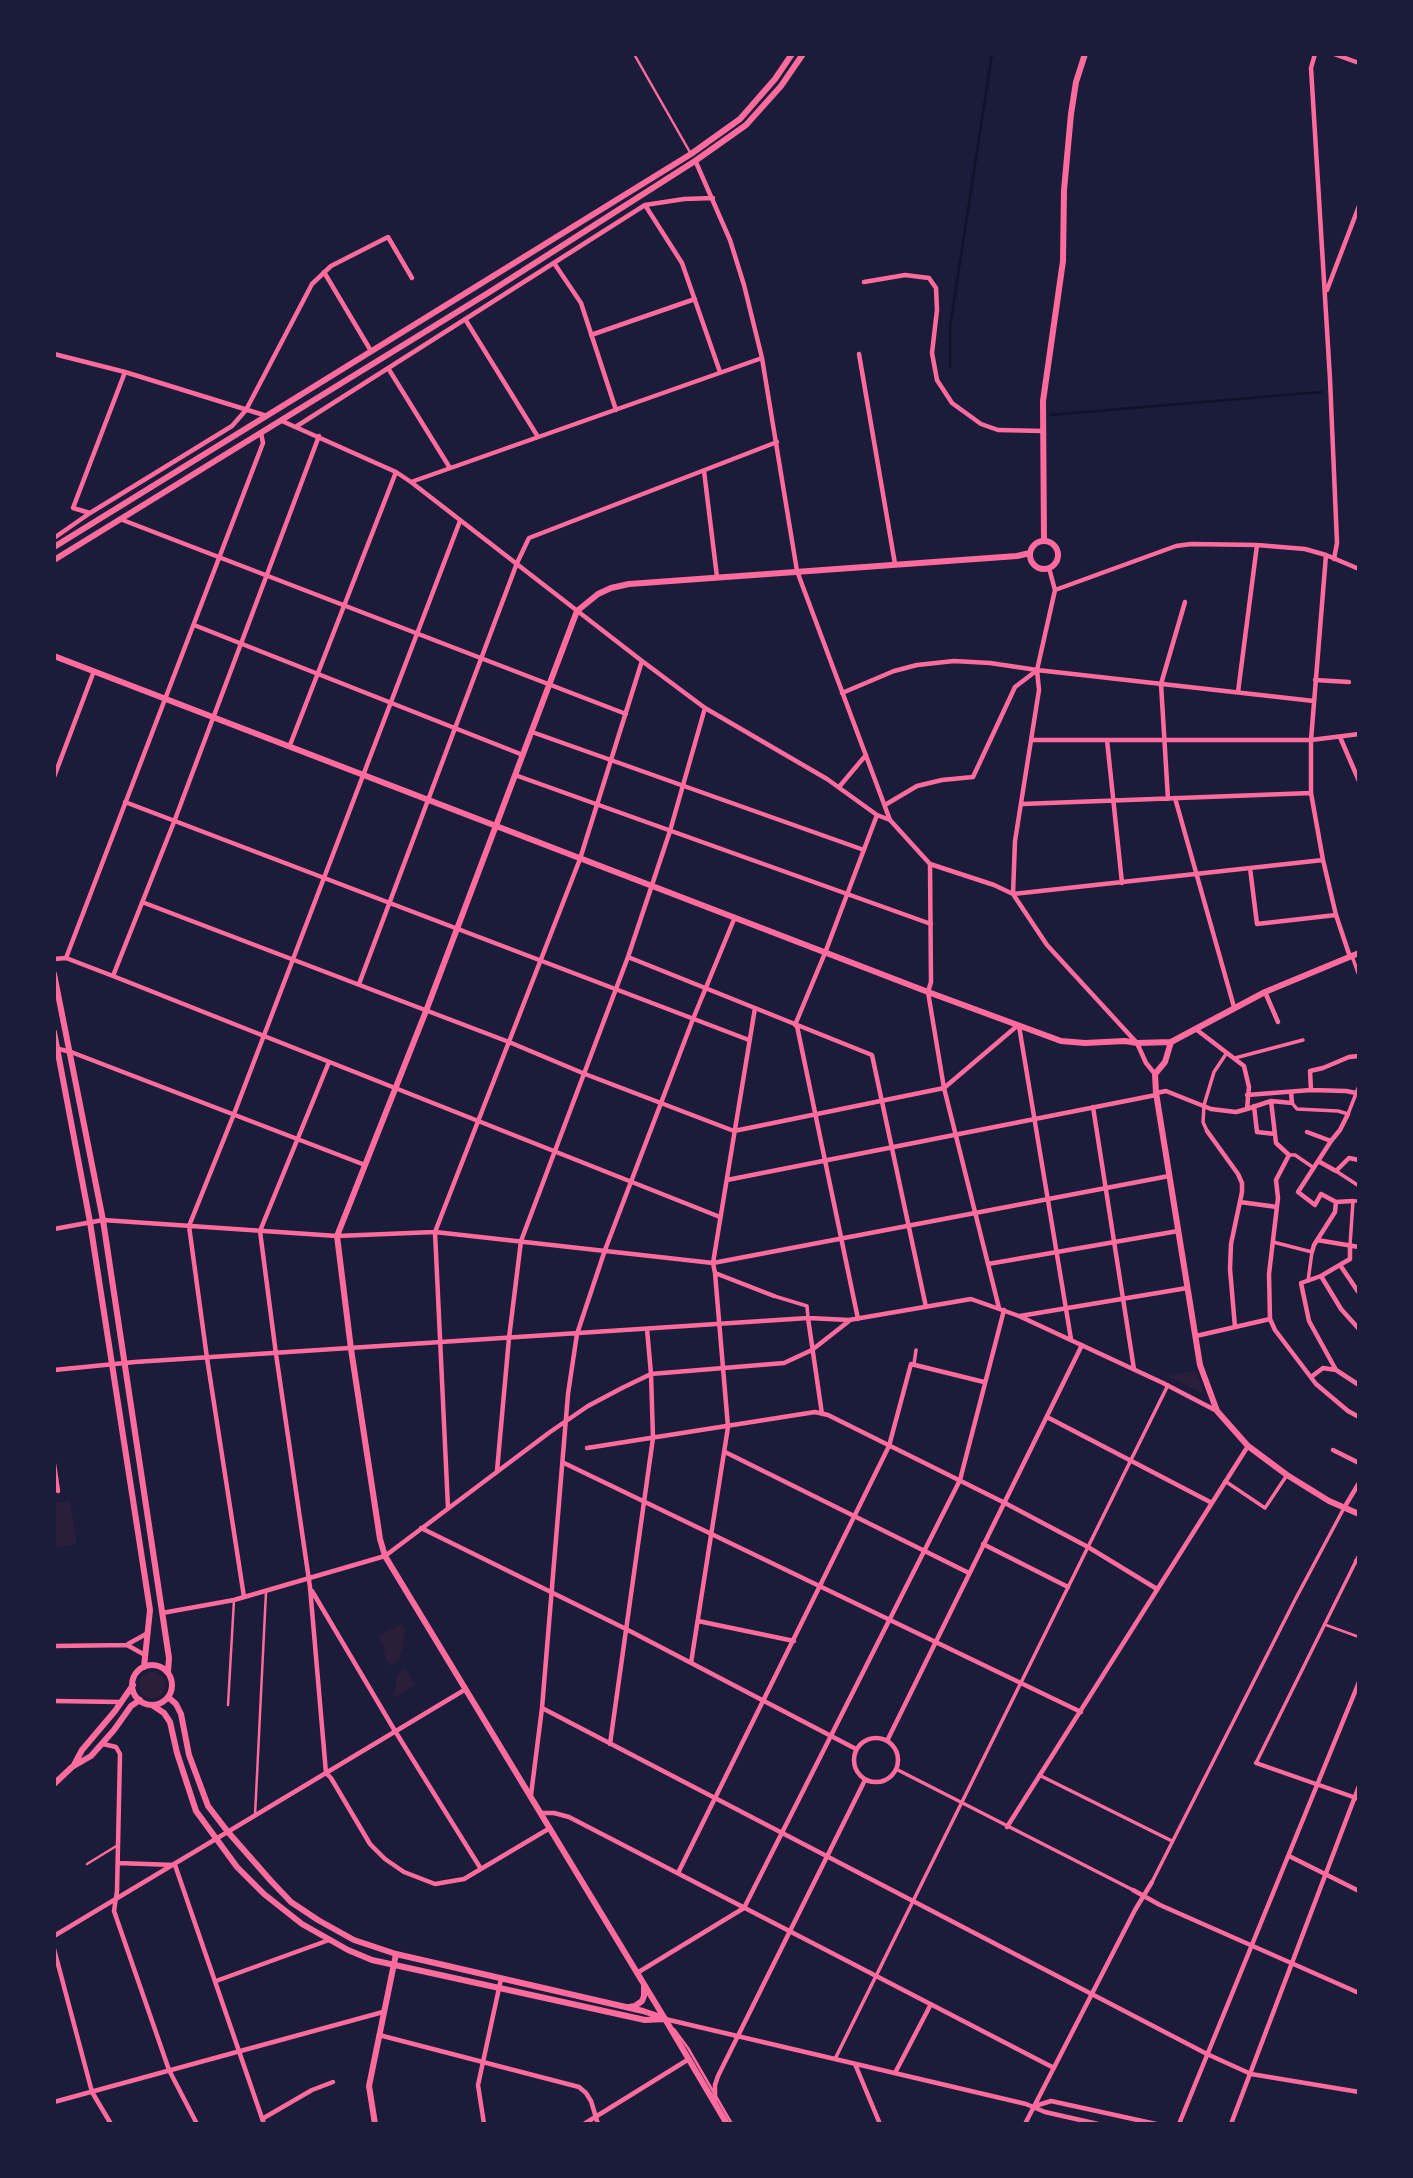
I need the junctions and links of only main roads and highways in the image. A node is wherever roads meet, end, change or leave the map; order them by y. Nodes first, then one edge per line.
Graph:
1 (792, 54) edge
2 (803, 54) edge
3 (1085, 54) edge
4 (268, 416) junction
5 (282, 421) junction
6 (1044, 541) junction
7 (54, 547) edge
8 (1030, 554) junction
9 (54, 560) edge
10 (54, 656) edge
11 (497, 825) junction
12 (1354, 955) edge
13 (54, 974) edge
14 (54, 1032) edge
15 (1171, 1042) junction
16 (56, 1048) edge
17 (1359, 1514) edge
18 (144, 1667) junction
19 (168, 1672) junction
20 (133, 1685) junction
21 (168, 1697) junction
22 (140, 1700) junction
23 (152, 1705) junction
24 (72, 1767) junction
25 (54, 1784) edge
26 (396, 1954) junction
27 (393, 1966) junction
28 (643, 1983) junction
29 (626, 2007) junction
30 (665, 2019) junction
31 (375, 2124) edge
32 (729, 2124) edge

1 - 4 main road
2 - 5 main road
3 - 6 main road
4 - 5 main road
4 - 7 main road
5 - 9 main road
6 - 8 main road
6 - 8 main road
8 - 11 main road
10 - 11 main road
11 - 15 main road
11 - 28 main road
12 - 15 main road
13 - 19 main road
14 - 16 main road
15 - 17 main road
16 - 18 main road
18 - 19 main road
18 - 20 main road
19 - 21 main road
20 - 22 main road
20 - 24 main road
21 - 23 main road
21 - 26 main road
22 - 23 main road
22 - 24 main road
23 - 27 main road
24 - 25 main road
26 - 27 main road
26 - 29 main road
27 - 30 main road
27 - 31 main road
28 - 29 main road
28 - 30 main road
29 - 30 main road
30 - 32 main road

